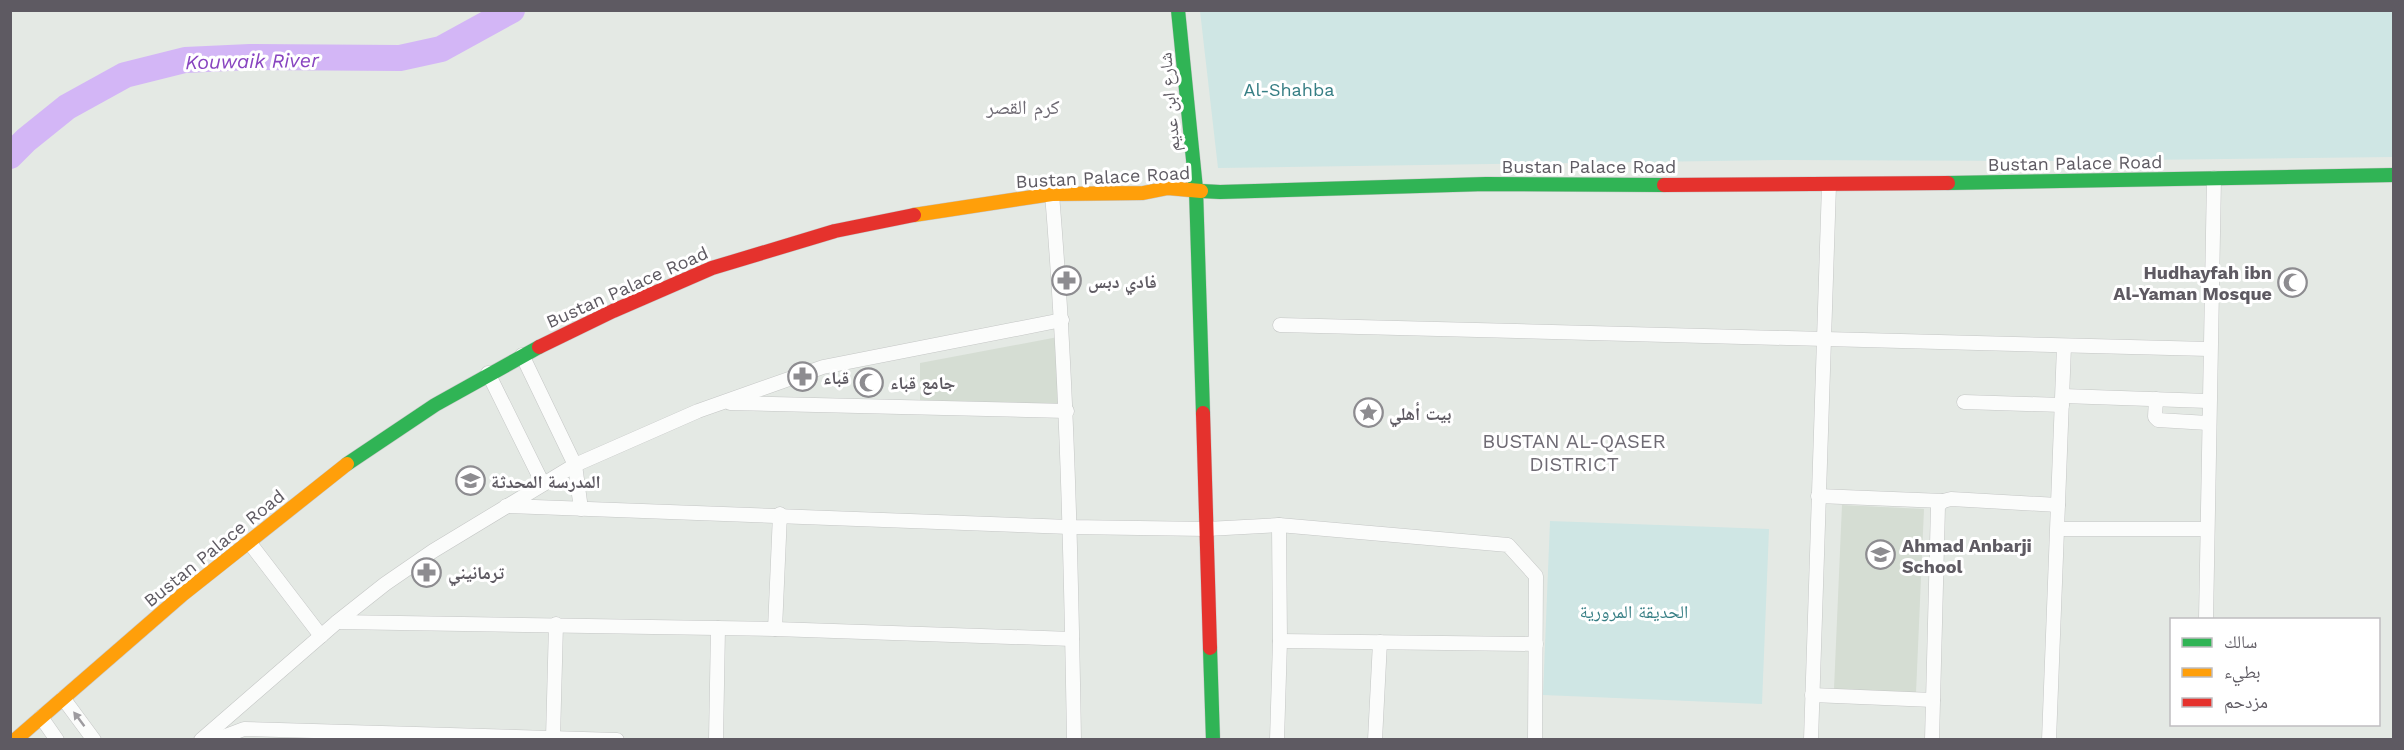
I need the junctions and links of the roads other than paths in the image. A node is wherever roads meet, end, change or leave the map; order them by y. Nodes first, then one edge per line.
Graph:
1 (1178, 10) edge
2 (2390, 176) edge
3 (2214, 178) junction
4 (1829, 185) junction
5 (1196, 189) junction
6 (1052, 195) junction
7 (1062, 320) junction
8 (1280, 325) dead end
9 (1823, 340) junction
10 (2064, 346) junction
11 (2209, 349) junction
12 (522, 355) junction
13 (488, 373) junction
14 (2156, 399) junction
15 (2062, 400) junction
16 (2208, 401) junction
17 (720, 402) junction
18 (1965, 402) dead end
19 (1066, 411) junction
20 (2208, 423) junction
21 (575, 465) junction
22 (543, 484) junction
23 (1818, 496) junction
24 (1943, 501) junction
25 (2058, 505) junction
26 (506, 506) junction
27 (581, 509) junction
28 (780, 514) junction
29 (1279, 525) junction
30 (1070, 527) junction
31 (1207, 529) junction
32 (2058, 529) junction
33 (2207, 530) junction
34 (249, 542) junction
35 (2206, 618) edge
36 (337, 622) junction
37 (556, 624) junction
38 (718, 628) junction
39 (775, 629) junction
40 (321, 636) junction
41 (1072, 639) junction
42 (1281, 641) junction
43 (1380, 642) junction
44 (1536, 644) junction
45 (1812, 695) junction
46 (63, 698) junction
47 (1933, 700) junction
48 (41, 717) junction
49 (553, 738) edge
50 (15, 740) edge
51 (57, 740) edge
52 (94, 740) edge
53 (201, 740) edge
54 (215, 740) edge
55 (617, 740) edge
56 (716, 740) edge
57 (1074, 740) edge
58 (1213, 740) edge
59 (1277, 740) edge
60 (1375, 740) edge
61 (1535, 740) edge
62 (1811, 740) edge
63 (1932, 740) edge
64 (2049, 740) edge

1 - 5 main road, شارع ابن عديم
2 - 3 main road, Bustan Palace Road
3 - 4 main road, Bustan Palace Road
3 - 11 street
4 - 5 main road, Bustan Palace Road
4 - 9 street
5 - 6 main road, Bustan Palace Road
5 - 31 main road, شارع ابن عديم
6 - 7 street
6 - 12 main road, Bustan Palace Road
7 - 17 street
7 - 19 street
8 - 9 street
9 - 10 street
9 - 23 street
10 - 11 street
10 - 15 street
11 - 16 street
12 - 13 main road, Bustan Palace Road
12 - 21 street
13 - 22 street
13 - 34 main road, Bustan Palace Road
14 - 15 street
14 - 16 street
14 - 20 street
15 - 18 street
15 - 25 street
16 - 20 street
17 - 19 street
17 - 21 street
19 - 30 street
20 - 33 street
21 - 22 street
21 - 27 street
22 - 26 street
23 - 24 street
23 - 45 street
24 - 25 street
24 - 47 street
25 - 32 street
26 - 27 street
26 - 36 street
27 - 28 street
28 - 30 street
28 - 39 street
29 - 31 street
29 - 42 street
29 - 44 street
30 - 31 street
30 - 41 street
31 - 58 main road, شارع ابن عديم
32 - 33 street
32 - 64 street
33 - 35 street
34 - 40 street
34 - 46 main road, Bustan Palace Road
36 - 37 street
36 - 40 street
37 - 38 street
37 - 49 street
38 - 39 street
38 - 56 street
39 - 41 street
40 - 53 street
41 - 57 street
42 - 43 street
42 - 59 street
43 - 44 street
43 - 60 street
44 - 61 street
45 - 47 street
45 - 62 street
46 - 48 main road, Bustan Palace Road
52 -> 46 street
47 - 63 street
48 - 50 main road, Bustan Palace Road
48 - 51 street
49 - 54 street
49 - 55 street

